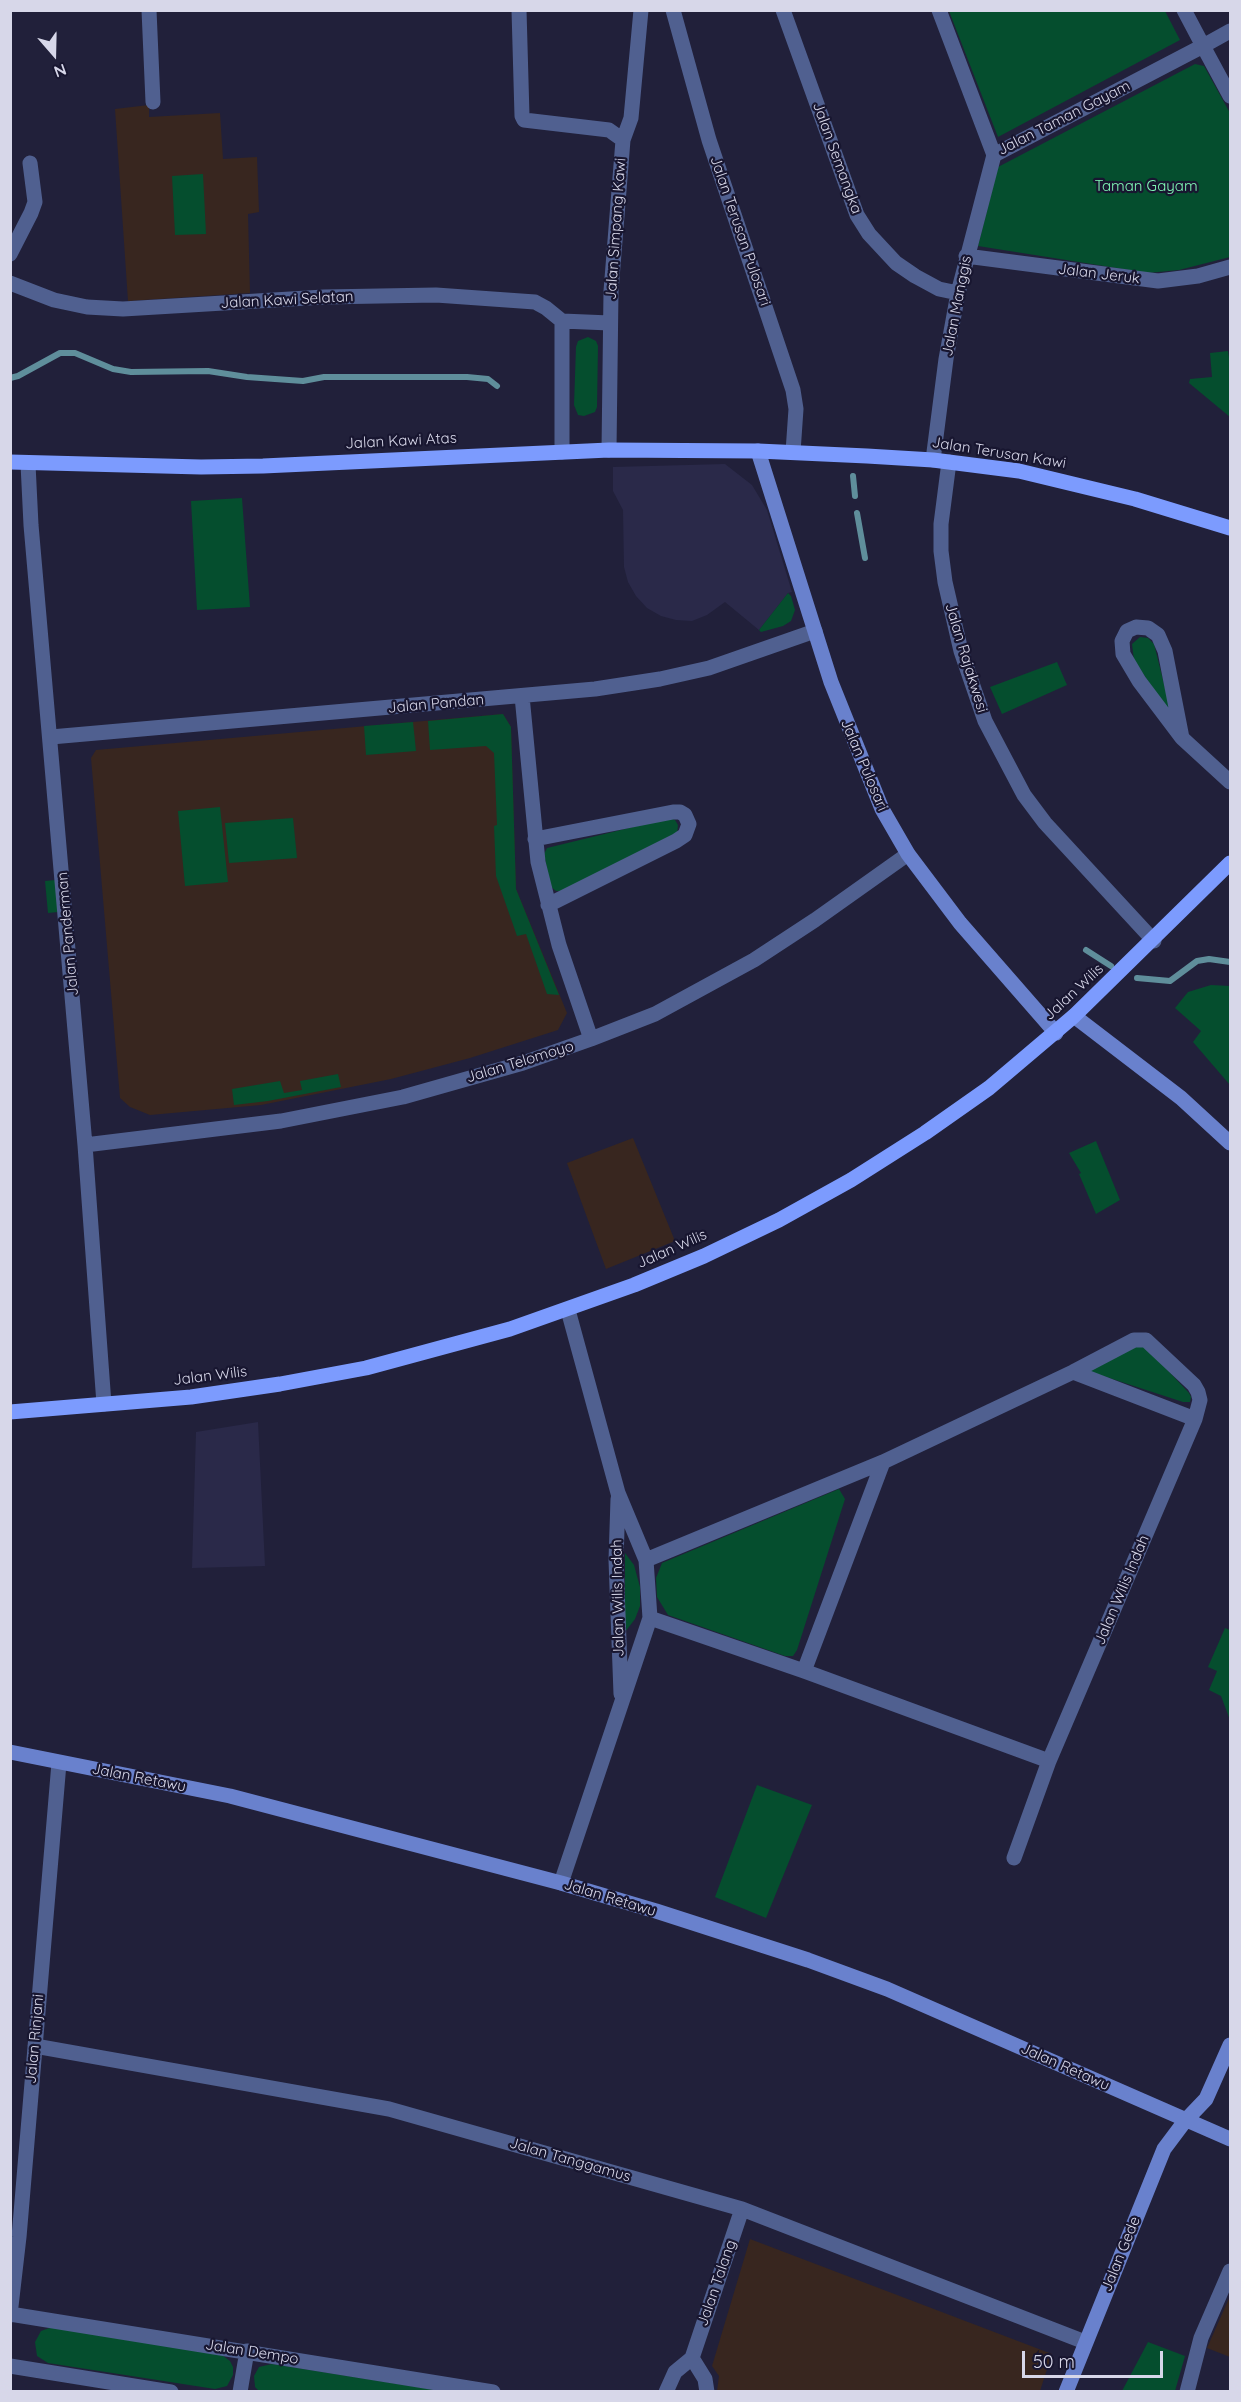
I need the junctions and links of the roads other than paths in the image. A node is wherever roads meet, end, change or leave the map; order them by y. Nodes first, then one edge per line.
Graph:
1 (149, 10) edge
2 (519, 10) edge
3 (641, 10) edge
4 (673, 10) edge
5 (783, 10) edge
6 (939, 10) edge
7 (1184, 10) edge
8 (1230, 31) edge
9 (1203, 46) junction
10 (1230, 96) edge
11 (153, 102) dead end
12 (623, 140) junction
13 (994, 155) junction
14 (30, 163) dead end
15 (10, 254) edge
16 (966, 256) junction
17 (1230, 267) edge
18 (10, 283) edge
19 (958, 293) junction
20 (562, 321) junction
21 (610, 323) junction
22 (609, 450) junction
23 (758, 451) junction
24 (561, 452) junction
25 (793, 452) junction
26 (933, 460) junction
27 (10, 462) edge
28 (949, 462) junction
29 (28, 464) junction
30 (1230, 528) edge
31 (814, 631) junction
32 (522, 696) junction
33 (51, 737) junction
34 (1182, 738) junction
35 (1230, 782) edge
36 (535, 839) junction
37 (908, 854) junction
38 (1230, 863) edge
39 (548, 905) junction
40 (1154, 941) junction
41 (1074, 1016) junction
42 (1056, 1033) junction
43 (591, 1039) junction
44 (1230, 1143) edge
45 (85, 1146) junction
46 (568, 1310) junction
47 (1074, 1372) junction
48 (104, 1404) junction
49 (10, 1412) edge
50 (1196, 1419) junction
51 (883, 1462) junction
52 (618, 1493) junction
53 (646, 1560) junction
54 (650, 1618) junction
55 (804, 1671) junction
56 (621, 1703) junction
57 (10, 1752) edge
58 (1049, 1761) junction
59 (58, 1763) junction
60 (1014, 1858) dead end
61 (561, 1883) junction
62 (1230, 2045) edge
63 (35, 2046) junction
64 (1185, 2121) junction
65 (1230, 2139) edge
66 (742, 2208) junction
67 (1230, 2271) edge
68 (11, 2314) edge
69 (1085, 2342) junction
70 (247, 2351) junction
71 (692, 2358) junction
72 (10, 2366) edge
73 (171, 2391) edge
74 (240, 2391) edge
75 (494, 2391) edge
76 (666, 2391) edge
77 (707, 2391) edge
78 (1066, 2391) edge
79 (1187, 2391) edge

1 - 11 street
2 - 12 street
3 - 12 street, Jalan Simpang Kawi
4 - 25 street, Jalan Terusan Pulosari
5 - 19 street, Jalan Semangka
6 - 13 street, Jalan Taman Gayam
7 - 9 street
8 - 9 street, Jalan Taman Gayam
9 - 10 street
9 - 13 street, Jalan Taman Gayam
12 - 21 street, Jalan Simpang Kawi
13 - 16 street, Jalan Manggis
14 - 15 street
16 - 17 street, Jalan Jeruk
16 - 19 street, Jalan Manggis
18 - 20 street, Jalan Kawi Selatan
19 - 26 street, Jalan Manggis
20 - 21 street
20 - 24 street
21 - 22 street, Jalan Simpang Kawi
22 - 23 main road, Jalan Kawi Atas
22 - 24 main road, Jalan Kawi Atas
23 - 25 main road, Jalan Kawi Atas
23 - 31 main road, Jalan Pulosari
24 - 29 main road, Jalan Kawi Atas
25 - 26 main road, Jalan Terusan Kawi
26 - 28 main road, Jalan Terusan Kawi
27 - 29 main road, Jalan Kawi Atas
28 - 30 main road, Jalan Terusan Kawi
28 - 40 street, Jalan Rajakwesi
29 - 33 street, Jalan Panderman
31 - 32 street, Jalan Pandan
31 - 37 main road, Jalan Pulosari
32 - 33 street, Jalan Pandan
32 - 36 street
33 - 45 street, Jalan Panderman
34 - 34 street
34 - 35 street
36 - 39 street
36 - 39 street
37 - 42 main road, Jalan Pulosari
37 - 43 street, Jalan Telomoyo
38 - 40 main road, Jalan Wilis
39 - 43 street
40 - 41 main road, Jalan Wilis
41 - 42 main road, Jalan Wilis
41 - 44 main road
42 - 46 main road, Jalan Wilis
43 - 45 street, Jalan Telomoyo
45 - 48 street, Jalan Panderman
46 - 48 main road, Jalan Wilis
46 - 52 street, Jalan Wilis Indah
47 - 50 street
47 - 50 street, Jalan Wilis Indah
47 - 51 street, Jalan Wilis Indah
48 - 49 main road, Jalan Wilis
50 - 58 street, Jalan Wilis Indah
51 - 53 street, Jalan Wilis Indah
51 - 55 street
52 - 53 street, Jalan Wilis Indah
52 - 56 street, Jalan Wilis Indah
53 - 54 street, Jalan Wilis Indah
54 - 55 street
54 - 56 street, Jalan Wilis Indah
55 - 58 street
56 - 61 street, Jalan Wilis Indah
57 - 59 main road, Jalan Retawu
58 - 60 street, Jalan Wilis Indah
59 - 61 main road, Jalan Retawu
59 - 63 street, Jalan Rinjani
61 - 64 main road, Jalan Retawu
62 - 64 main road, Jalan Gede
63 - 66 street, Jalan Tanggamus
63 - 68 street, Jalan Rinjani
64 - 65 main road, Jalan Retawu
64 - 69 main road, Jalan Gede
66 - 69 street, Jalan Tanggamus
66 - 71 street, Jalan Talang
67 - 79 street
68 - 70 street, Jalan Dempo
69 - 78 main road, Jalan Gede
70 - 74 street
70 - 75 street, Jalan Dempo
71 - 76 street, Jalan Talang
71 - 77 street
72 - 73 street

